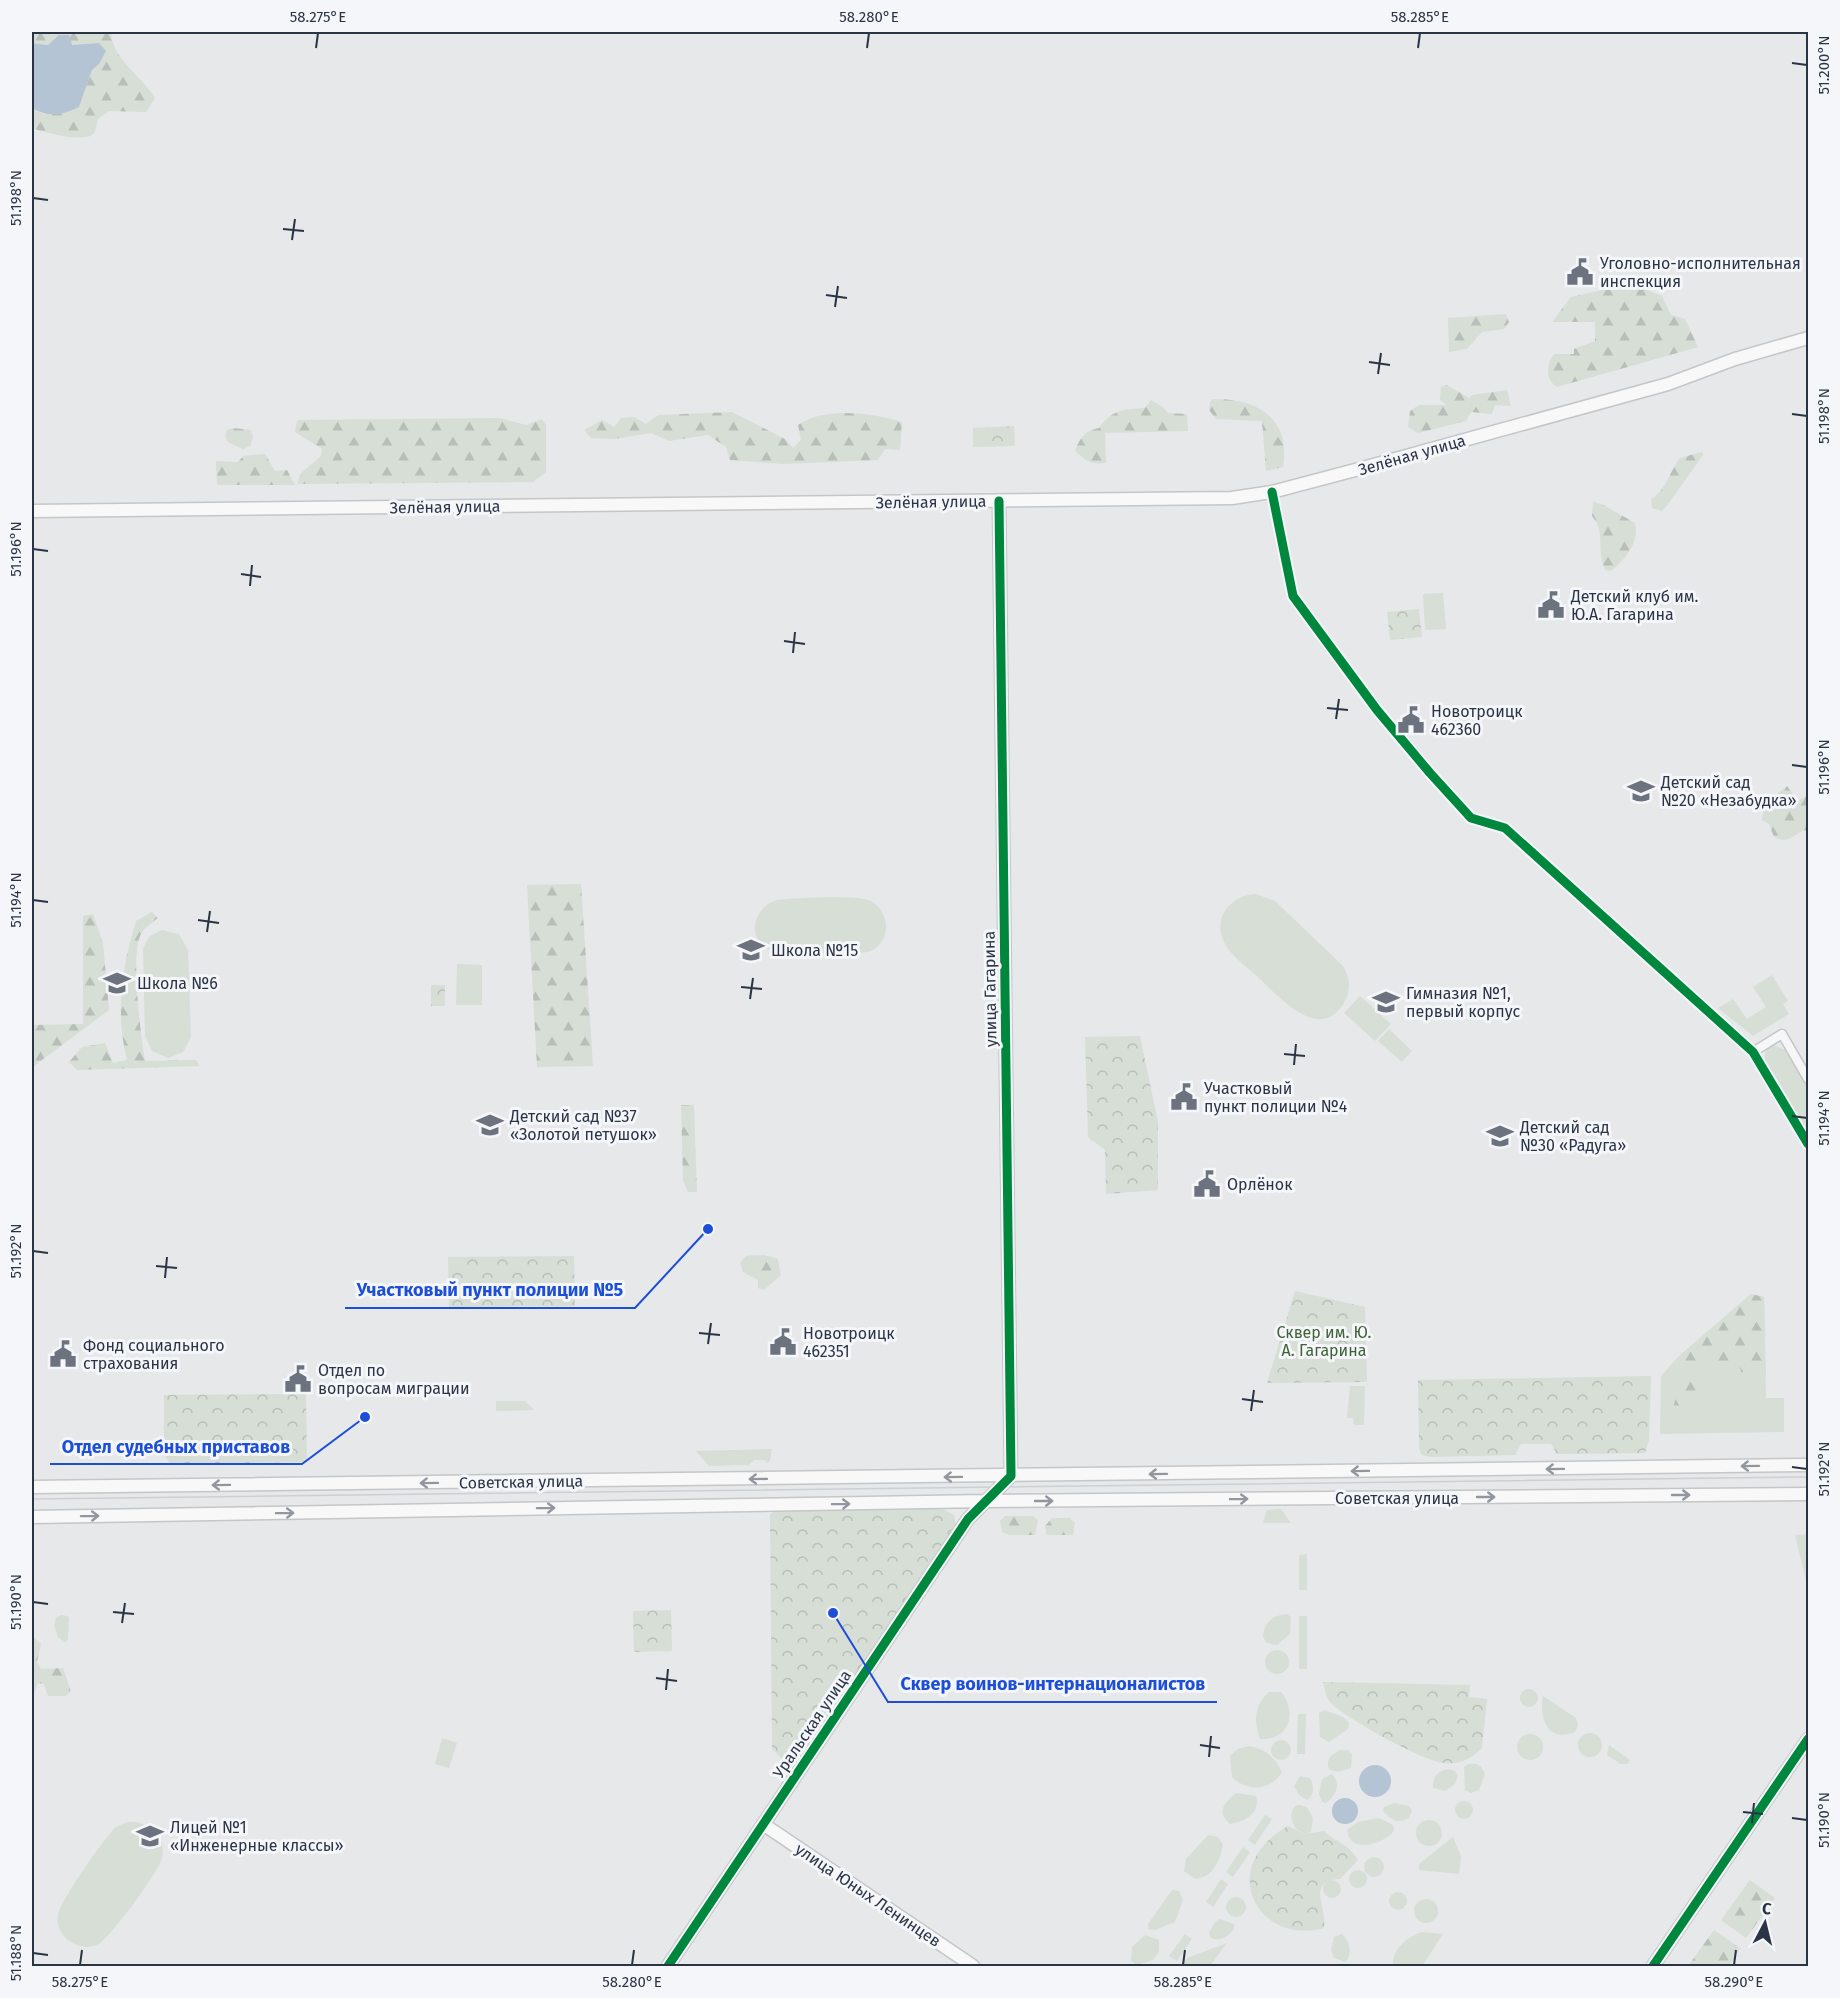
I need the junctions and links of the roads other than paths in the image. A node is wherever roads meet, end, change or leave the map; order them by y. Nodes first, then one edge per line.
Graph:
1 (1809, 338) edge
2 (1272, 492) junction
3 (999, 501) junction
4 (32, 511) edge
5 (1753, 1052) junction
6 (1809, 1079) edge
7 (1809, 1144) edge
8 (1809, 1465) edge
9 (1011, 1476) junction
10 (32, 1487) edge
11 (1809, 1494) edge
12 (985, 1501) junction
13 (32, 1517) edge
14 (1809, 1739) edge
15 (763, 1824) junction
16 (668, 1966) edge
17 (973, 1966) edge
18 (1653, 1966) edge

1 - 2 main road, Зелёная улица
2 - 3 main road, Зелёная улица
2 - 5 street
3 - 4 main road, Зелёная улица
3 - 9 main road, улица Гагарина
5 - 6 street
5 - 7 street
8 -> 9 main road, Советская улица
9 -> 10 main road, Советская улица
9 - 12 main road
12 -> 11 main road, Советская улица
13 -> 12 main road, Советская улица
12 - 15 main road, Уральская улица
14 - 18 main road
15 - 16 main road, Уральская улица
15 - 17 main road, улица Юных Ленинцев

